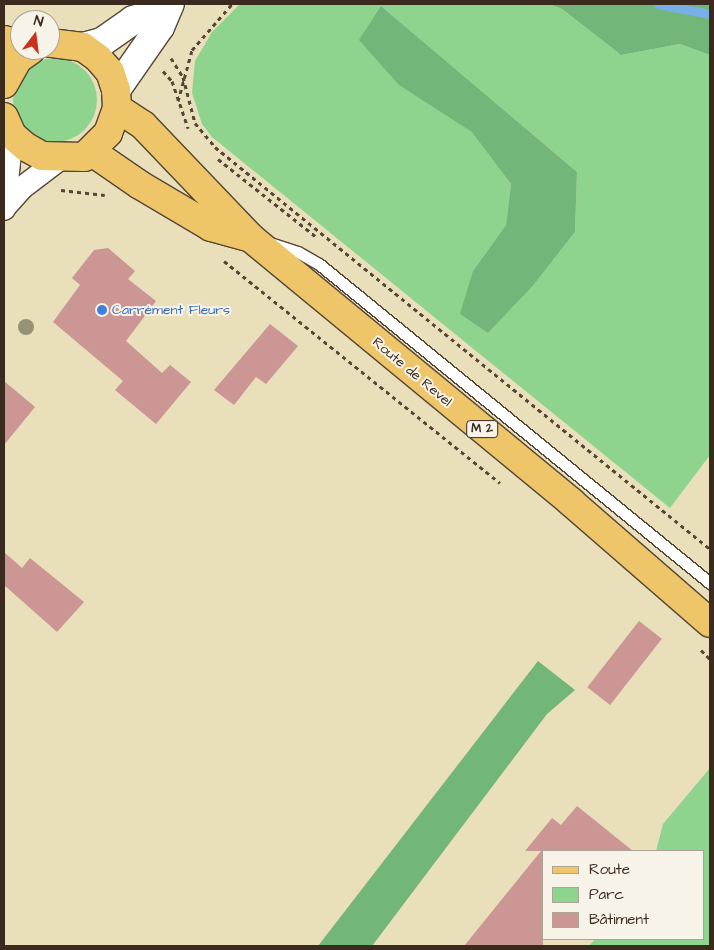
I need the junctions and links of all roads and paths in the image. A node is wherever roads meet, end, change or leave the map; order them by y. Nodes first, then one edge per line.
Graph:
1 (166, 4) edge
2 (170, 4) edge
3 (232, 4) edge
4 (60, 44) edge
5 (83, 47) junction
6 (169, 55) dead end
7 (17, 60) edge
8 (158, 65) dead end
9 (183, 77) junction
10 (4, 84) edge
11 (116, 99) junction
12 (177, 104) junction
13 (8, 126) edge
14 (190, 132) dead end
15 (92, 152) junction
16 (60, 158) junction
17 (68, 190) dead end
18 (112, 194) dead end
19 (4, 208) edge
20 (251, 238) junction
21 (217, 256) dead end
22 (502, 485) dead end
23 (710, 549) edge
24 (710, 583) edge
25 (710, 622) edge
26 (696, 646) dead end
27 (710, 659) edge

1 - 5 street
2 - 11 street
3 - 9 path
4 - 5 main road
5 - 11 main road
6 - 9 path
7 - 10 main road
8 - 12 path
9 - 12 path
9 - 23 path
11 - 15 main road
11 - 20 main road, Route de Revel / M 2
12 - 14 path
13 - 16 main road
13 - 19 street
15 - 16 main road
15 - 20 main road, Route de Revel / M 2
16 - 19 street
17 - 18 path
20 - 24 lane, Route de Revel
20 - 25 main road, Route de Revel / M 2
21 - 22 path
26 - 27 path

